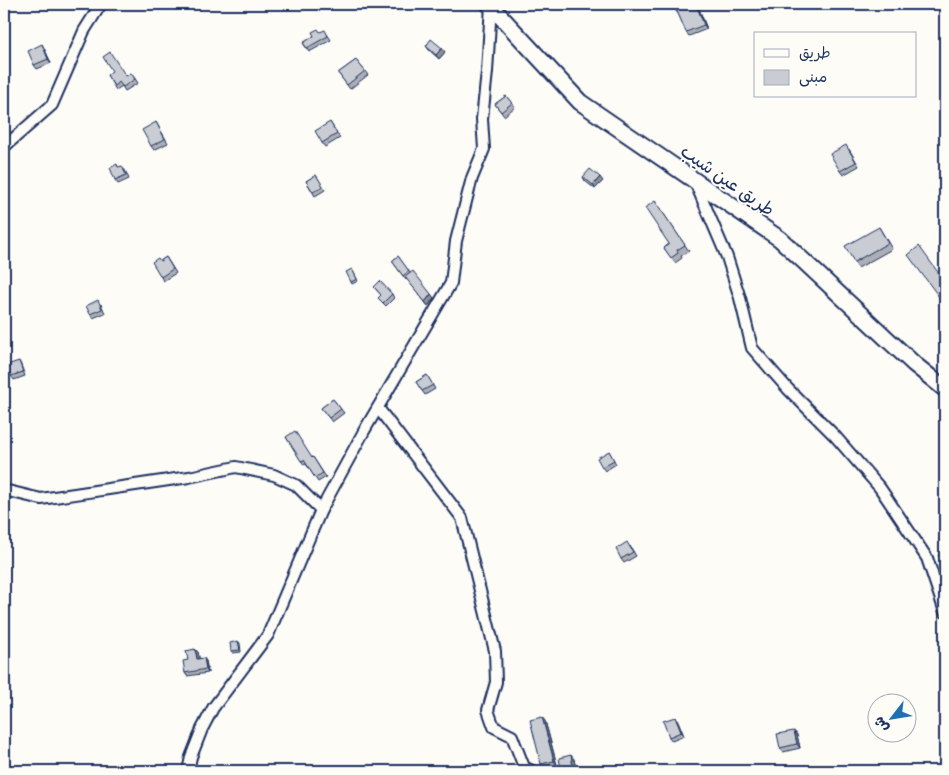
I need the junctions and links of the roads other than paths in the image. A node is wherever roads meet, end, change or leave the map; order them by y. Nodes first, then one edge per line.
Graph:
1 (101, 4) edge
2 (490, 5) edge
3 (4, 147) edge
4 (694, 179) junction
5 (945, 390) edge
6 (378, 408) junction
7 (4, 490) edge
8 (321, 510) junction
9 (945, 612) edge
10 (188, 771) edge
11 (532, 771) edge

1 - 3 street
2 - 4 main road, طريق عين شيب
2 - 6 street
4 - 5 main road, طريق عين شيب
4 - 9 street
6 - 8 street
6 - 11 street
7 - 8 street
8 - 10 street

